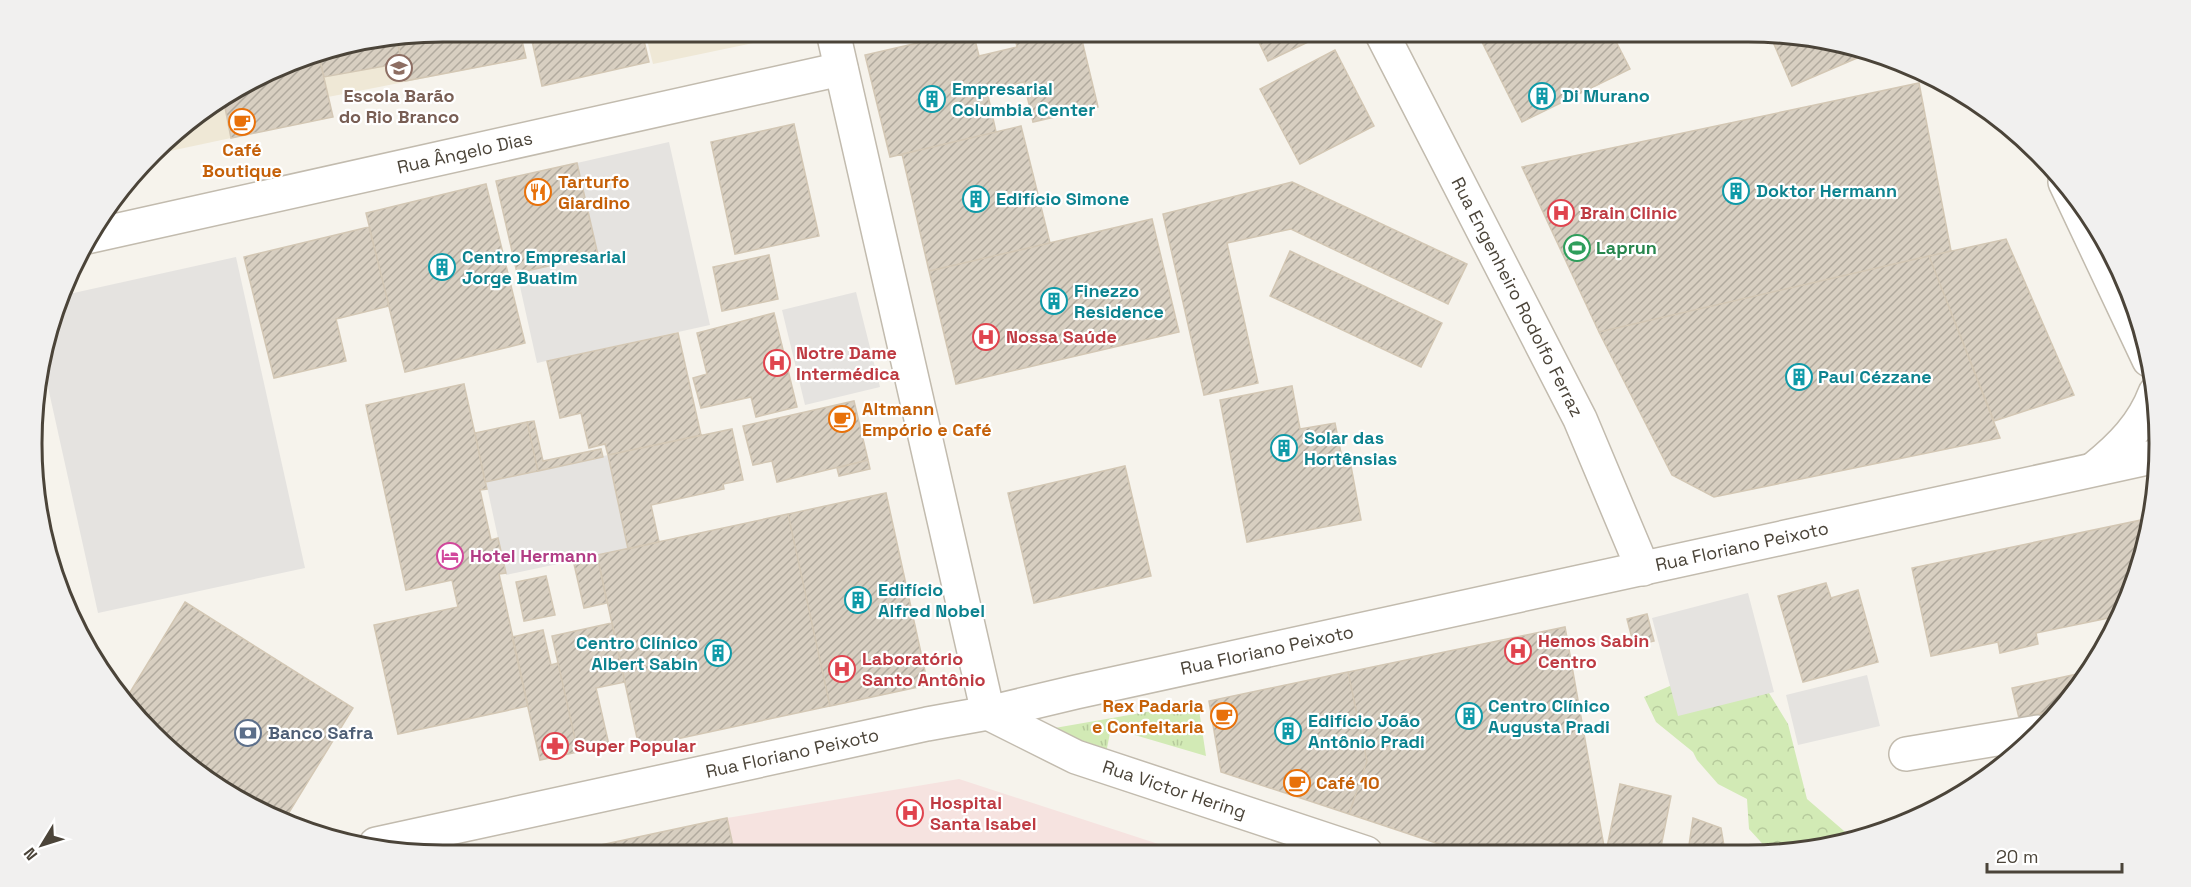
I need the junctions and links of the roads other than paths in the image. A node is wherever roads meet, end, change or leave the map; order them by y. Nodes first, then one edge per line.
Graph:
1 (835, 42) edge
2 (1386, 42) edge
3 (841, 69) junction
4 (102, 234) edge
5 (2090, 234) edge
6 (2129, 317) edge
7 (2147, 409) edge
8 (2148, 458) edge
9 (2095, 468) junction
10 (1643, 569) junction
11 (988, 713) junction
12 (2023, 734) edge
13 (1906, 754) dead end
14 (388, 841) edge
15 (1342, 845) edge

1 - 3 street
2 - 10 street, Rua Engenheiro Rodolfo Ferraz
3 - 4 street, Rua Ângelo Dias
3 - 11 street
5 - 6 street
7 - 9 street
8 - 9 street, Rua Floriano Peixoto
9 - 10 street, Rua Floriano Peixoto
10 - 11 street, Rua Floriano Peixoto
11 - 14 street, Rua Floriano Peixoto
11 - 15 street, Rua Victor Hering
12 - 13 street

